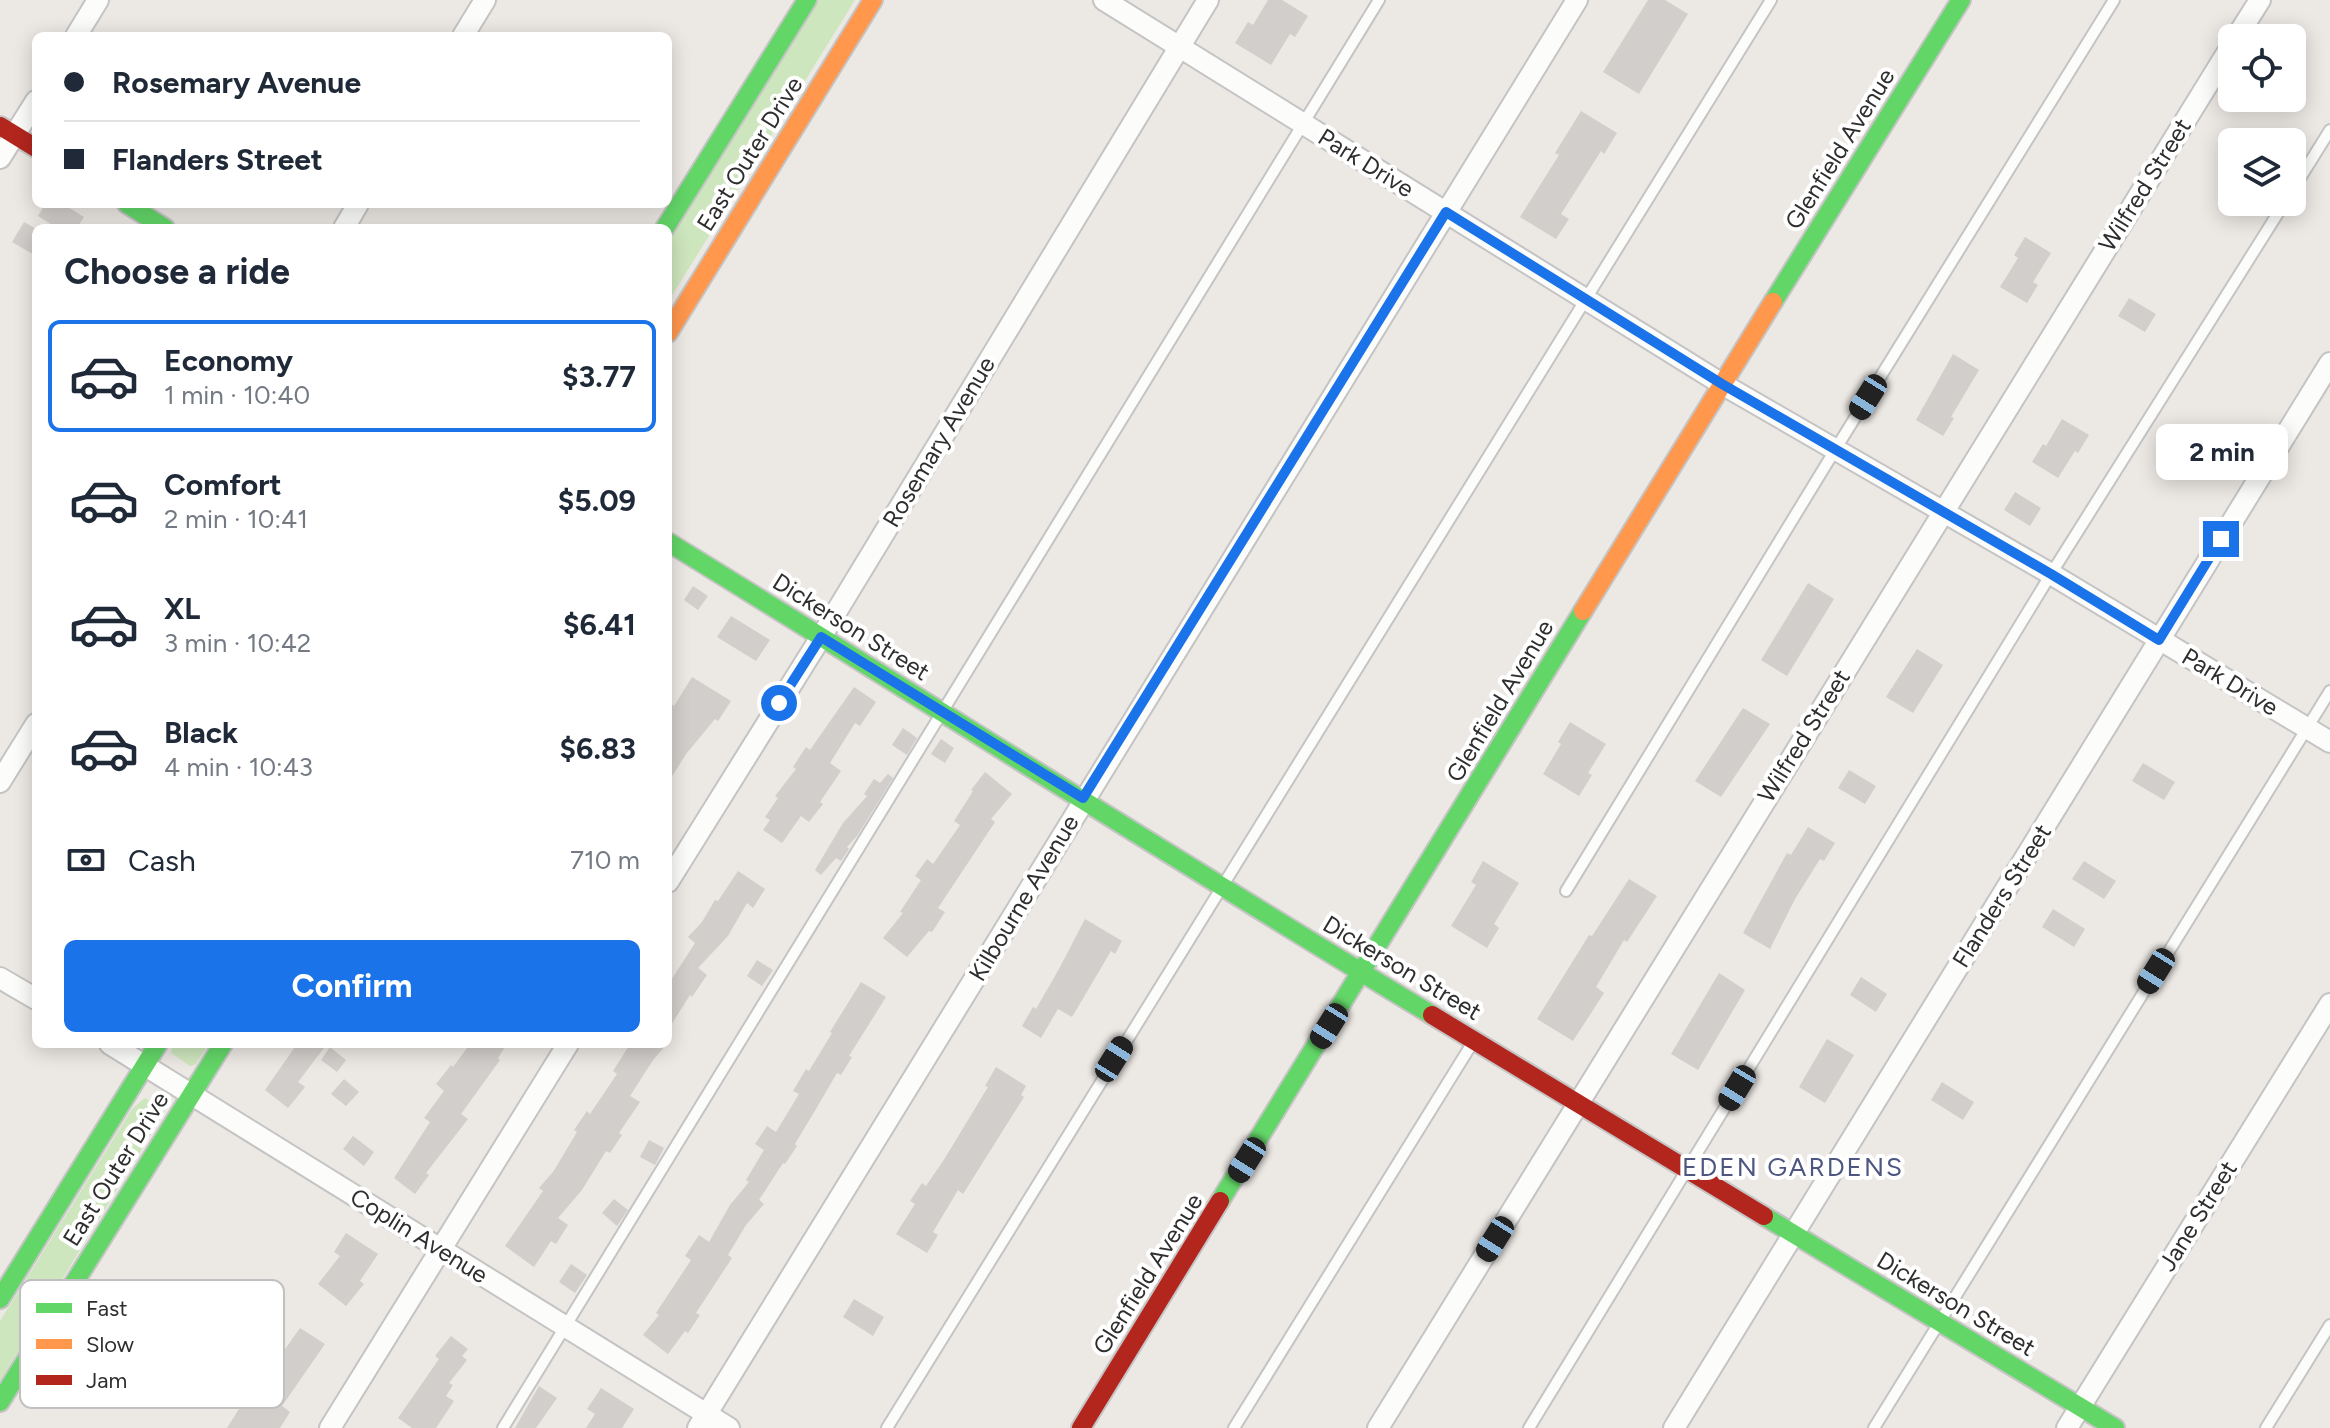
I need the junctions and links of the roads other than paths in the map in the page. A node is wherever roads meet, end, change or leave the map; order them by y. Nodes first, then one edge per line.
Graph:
1 (98, 0) edge
2 (485, 0) edge
3 (807, 0) edge
4 (873, 0) edge
5 (1104, 0) edge
6 (1208, 0) edge
7 (1379, 0) edge
8 (1577, 0) edge
9 (1771, 0) edge
10 (1961, 0) edge
11 (2114, 0) edge
12 (2260, 0) edge
13 (2245, 24) edge
14 (78, 32) edge
15 (465, 32) edge
16 (1178, 46) junction
17 (2218, 68) edge
18 (32, 105) edge
19 (1303, 124) junction
20 (7, 130) edge
21 (2330, 130) edge
22 (32, 146) edge
23 (0, 158) edge
24 (2306, 169) edge
25 (133, 208) edge
26 (1446, 212) junction
27 (2276, 216) edge
28 (159, 224) edge
29 (667, 224) edge
30 (1587, 300) junction
31 (672, 327) edge
32 (2330, 363) edge
33 (1722, 384) junction
34 (1835, 450) junction
35 (1942, 512) junction
36 (672, 544) edge
37 (2051, 574) junction
38 (821, 637) junction
39 (2159, 640) junction
40 (2330, 691) edge
41 (943, 712) junction
42 (2307, 728) junction
43 (32, 730) edge
44 (2330, 742) edge
45 (0, 782) edge
46 (1083, 798) junction
47 (672, 876) edge
48 (1220, 887) junction
49 (1566, 891) dead end
50 (1362, 973) junction
51 (0, 978) edge
52 (32, 997) edge
53 (2330, 1004) edge
54 (1474, 1041) junction
55 (116, 1048) edge
56 (155, 1048) edge
57 (220, 1048) edge
58 (566, 1048) edge
59 (144, 1066) junction
60 (191, 1095) junction
61 (1578, 1104) junction
62 (1687, 1169) junction
63 (1794, 1234) junction
64 (440, 1249) junction
65 (76, 1280) edge
66 (0, 1299) edge
67 (1938, 1321) junction
68 (2330, 1325) edge
69 (565, 1327) junction
70 (20, 1370) edge
71 (0, 1402) edge
72 (2080, 1407) junction
73 (702, 1421) edge
74 (330, 1428) edge
75 (503, 1428) edge
76 (729, 1428) edge
77 (887, 1428) edge
78 (1081, 1428) edge
79 (1234, 1428) edge
80 (1378, 1428) edge
81 (1529, 1428) edge
82 (1674, 1428) edge
83 (1874, 1428) edge
84 (2067, 1428) edge
85 (2115, 1428) edge
86 (2266, 1428) edge

1 - 14 street
2 - 15 street
3 - 29 street, East Outer Drive
4 - 31 street, East Outer Drive
5 - 16 street, Park Drive
6 - 16 street, Rosemary Avenue
7 - 19 lane
8 - 26 street, Kilbourne Avenue
9 - 30 lane
10 - 33 street, Glenfield Avenue
11 - 34 lane
12 - 13 street
16 - 19 street, Park Drive
16 - 38 street, Rosemary Avenue
17 - 35 street, Wilfred Street
18 - 20 street
19 - 26 street, Park Drive
19 - 41 lane
20 - 22 street
20 - 23 street
21 - 24 lane
25 - 28 street
26 - 30 street, Park Drive
26 - 46 street, Kilbourne Avenue
27 - 37 lane
30 - 33 street, Park Drive
30 - 48 lane
32 - 39 street, Flanders Street
33 - 34 street, Park Drive
33 - 50 street, Glenfield Avenue
34 - 35 street, Park Drive
34 - 49 lane
35 - 37 street, Park Drive
35 - 61 street, Wilfred Street
36 - 38 street, Dickerson Street
37 - 39 street, Park Drive
37 - 62 lane
38 - 41 street, Dickerson Street
38 - 47 street, Rosemary Avenue
39 - 42 street, Park Drive
39 - 63 street, Flanders Street
40 - 42 lane
41 - 46 street, Dickerson Street
41 - 69 lane
42 - 44 street, Park Drive
42 - 67 lane
43 - 45 street
46 - 48 street, Dickerson Street
46 - 73 street, Kilbourne Avenue
48 - 50 street, Dickerson Street
48 - 77 lane
50 - 54 street, Dickerson Street
50 - 78 street, Glenfield Avenue
51 - 52 street
53 - 72 street, Jane Street
54 - 61 street, Dickerson Street
54 - 79 lane
55 - 59 street, Coplin Avenue
56 - 59 street, East Outer Drive
57 - 60 street, East Outer Drive
58 - 64 street
59 - 60 street, Coplin Avenue
59 - 66 street, East Outer Drive
60 - 64 street, Coplin Avenue
60 - 65 street, East Outer Drive
61 - 62 street, Dickerson Street
61 - 80 street, Wilfred Street
62 - 63 street, Dickerson Street
62 - 81 lane
63 - 67 street, Dickerson Street
63 - 82 street, Flanders Street
64 - 69 street, Coplin Avenue
64 - 74 street
67 - 72 street, Dickerson Street
67 - 83 lane
68 - 86 lane
69 - 73 street, Coplin Avenue
69 - 75 lane
70 - 71 street, East Outer Drive
72 - 84 street, Jane Street
72 - 85 street, Dickerson Street
73 - 76 street, Coplin Avenue

